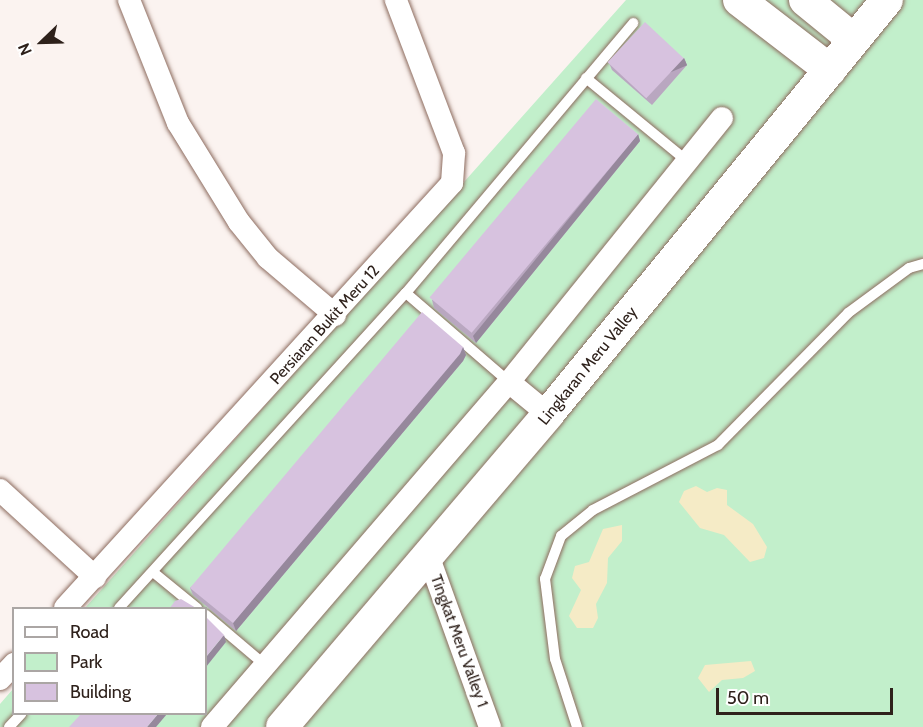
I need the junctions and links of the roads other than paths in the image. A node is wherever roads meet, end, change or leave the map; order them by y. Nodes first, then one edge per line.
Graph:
1 (129, 0) edge
2 (396, 0) edge
3 (740, 0) edge
4 (805, 0) edge
5 (887, 0) edge
6 (633, 23) dead end
7 (854, 40) junction
8 (830, 70) junction
9 (585, 78) junction
10 (722, 118) dead end
11 (687, 161) junction
12 (923, 264) edge
13 (406, 293) junction
14 (335, 315) junction
15 (509, 382) junction
16 (548, 414) junction
17 (0, 490) edge
18 (428, 555) junction
19 (153, 572) junction
20 (94, 577) junction
21 (67, 607) edge
22 (121, 607) edge
23 (195, 607) edge
24 (207, 616) edge
25 (264, 665) junction
26 (12, 666) edge
27 (0, 679) edge
28 (20, 715) edge
29 (9, 727) edge
30 (212, 727) edge
31 (282, 727) edge
32 (490, 727) edge
33 (577, 727) edge

1 - 14 street
2 - 14 street, Persiaran Bukit Meru 12
3 - 8 street
4 - 7 street
5 - 7 street, Lingkaran Meru Valley
6 - 9 lane
7 - 8 street, Lingkaran Meru Valley
8 - 16 street, Lingkaran Meru Valley
9 - 11 lane
9 - 13 lane
10 - 11 street
11 - 15 street
12 - 33 lane
13 - 15 lane
13 - 19 lane
14 - 20 street, Persiaran Bukit Meru 12
15 - 16 street
15 - 25 street
16 - 18 street, Lingkaran Meru Valley
17 - 20 street
18 - 31 street, Lingkaran Meru Valley
18 - 32 street, Tingkat Meru Valley 1
19 - 22 lane
19 - 23 lane
20 - 21 street, Persiaran Bukit Meru 12
24 - 25 lane
25 - 30 street
26 - 27 street
28 - 29 lane

